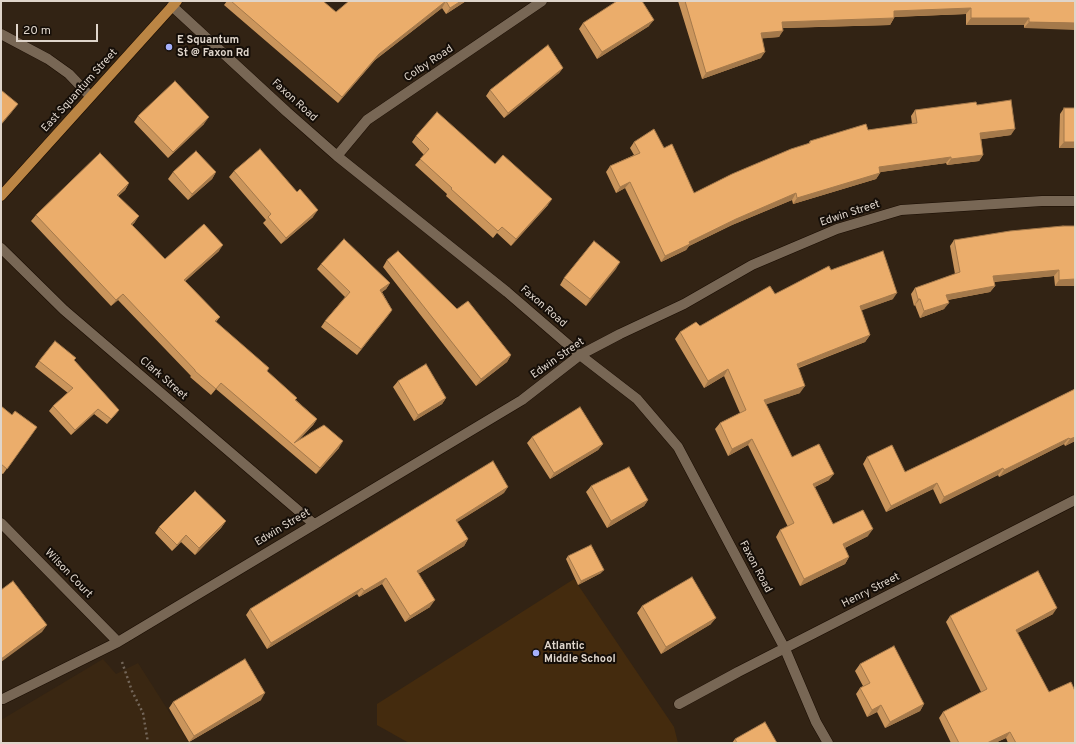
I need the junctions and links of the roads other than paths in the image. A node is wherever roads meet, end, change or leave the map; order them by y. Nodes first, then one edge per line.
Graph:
1 (542, 1) edge
2 (174, 4) edge
3 (1, 34) edge
4 (90, 96) junction
5 (337, 156) junction
6 (1, 196) edge
7 (1075, 201) edge
8 (1, 248) edge
9 (580, 355) junction
10 (1075, 500) edge
11 (1, 523) edge
12 (314, 524) junction
13 (118, 642) junction
14 (785, 649) junction
15 (3, 699) dead end
16 (679, 704) dead end
17 (828, 743) edge

1 - 5 street, Colby Road
2 - 4 main road, East Squantum Street
2 - 5 street, Faxon Road
3 - 4 street
4 - 6 main road, East Squantum Street
5 - 9 street, Faxon Road
7 - 9 street, Edwin Street
8 - 12 street, Clark Street
9 - 12 street, Edwin Street
9 - 14 street, Faxon Road
10 - 14 street, Henry Street
11 - 13 street, Wilson Court
12 - 13 street, Edwin Street
13 - 15 street, Edwin Street
14 - 16 street, Henry Street
14 - 17 street, Faxon Road

